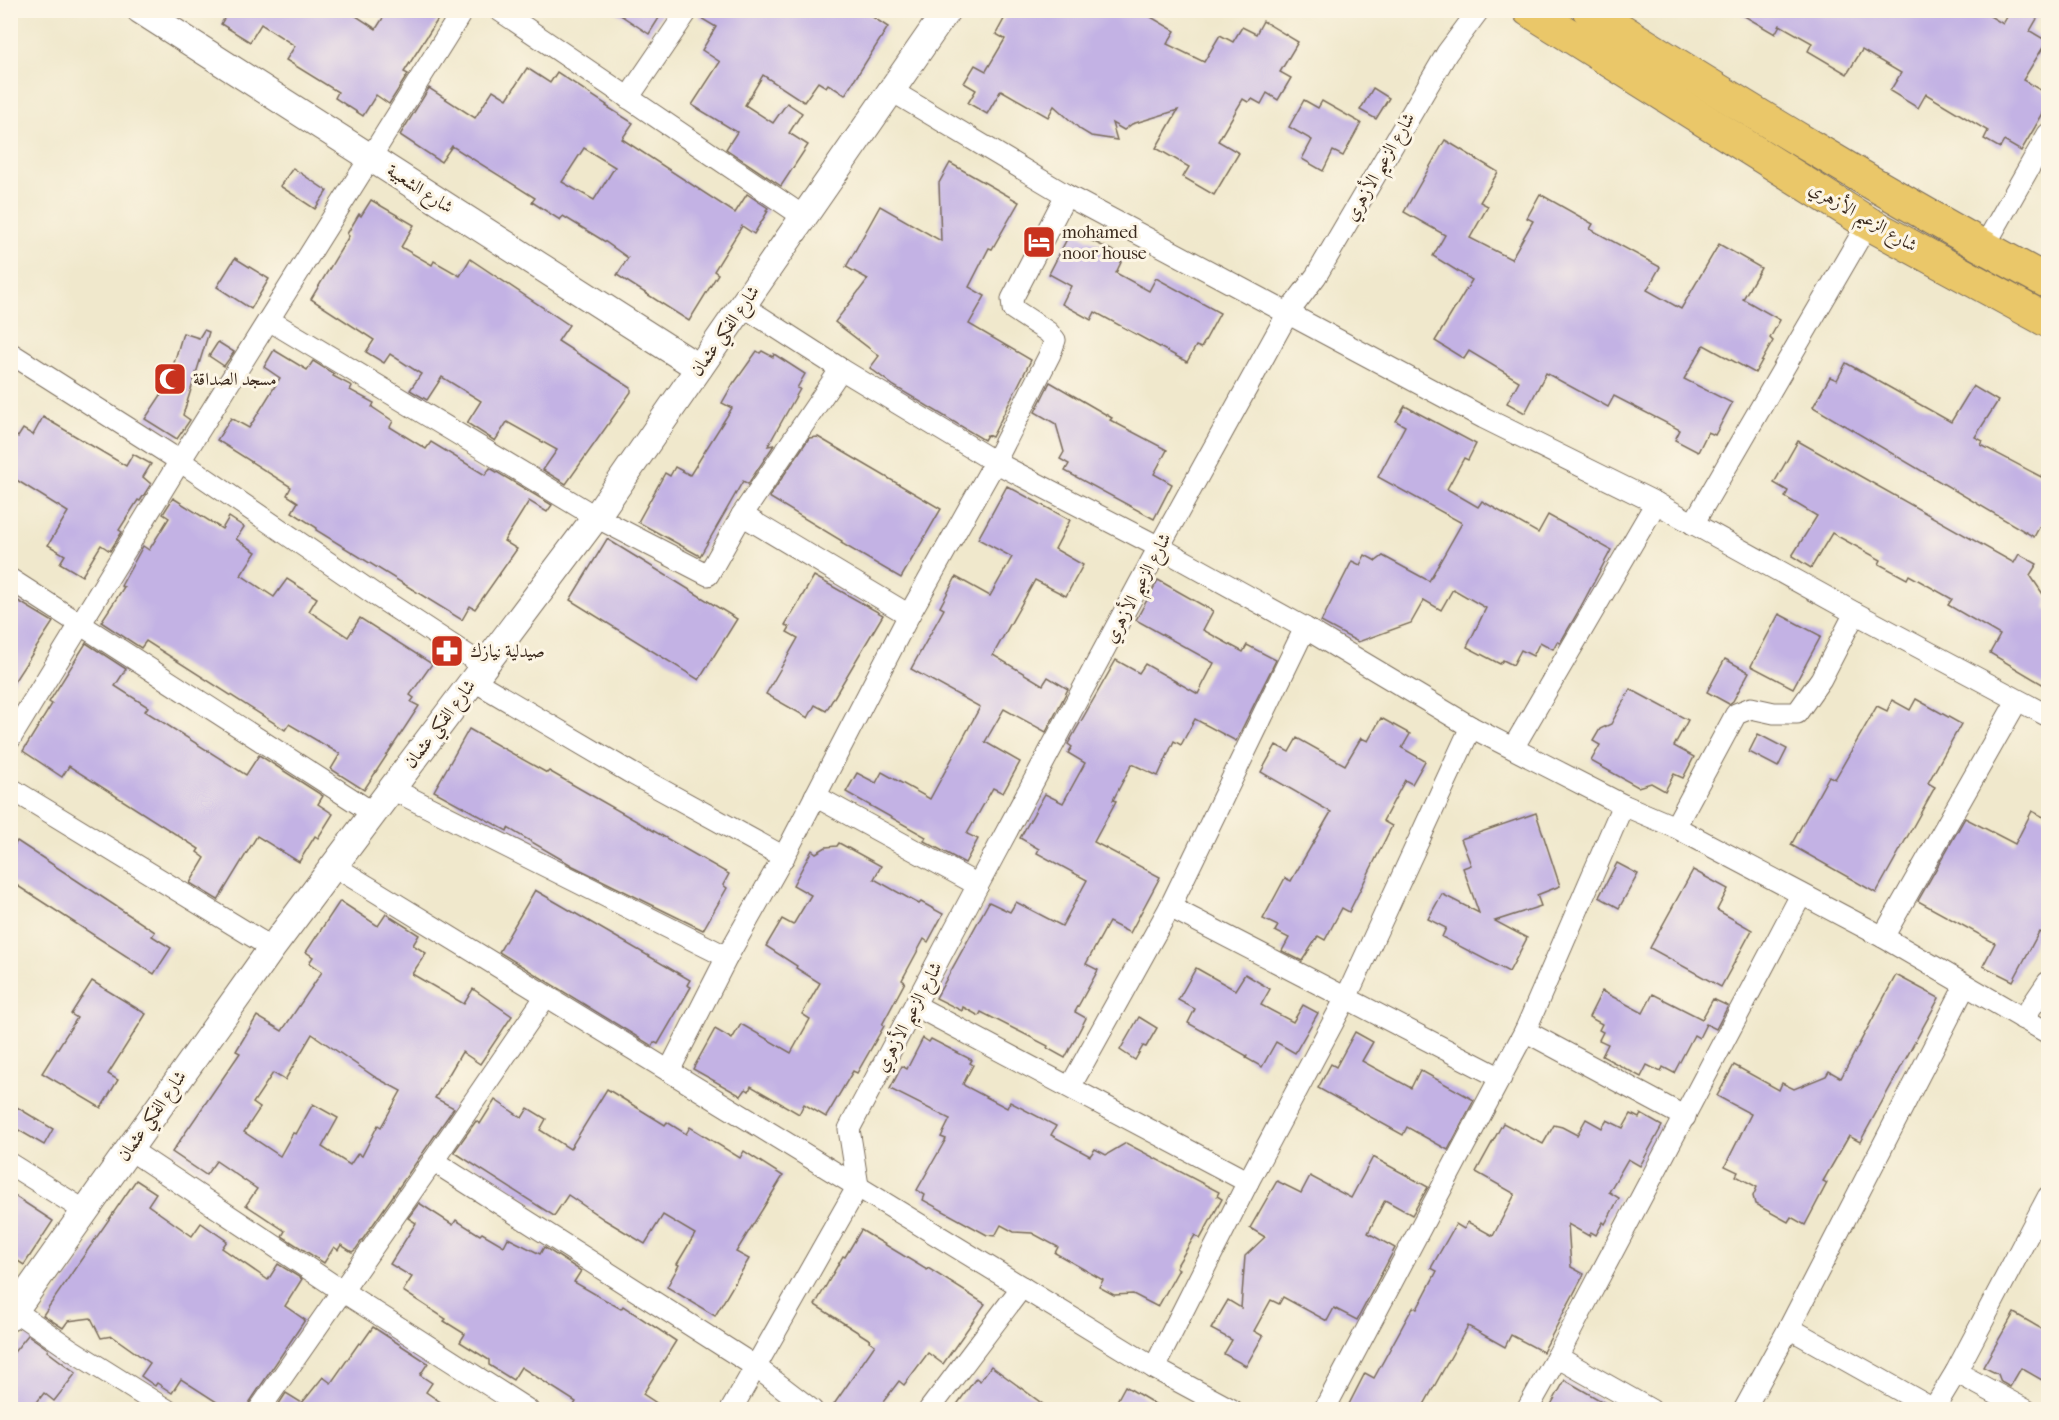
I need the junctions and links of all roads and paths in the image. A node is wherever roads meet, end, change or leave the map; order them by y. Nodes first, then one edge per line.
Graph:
1 (140, 10) edge
2 (463, 10) edge
3 (499, 10) edge
4 (688, 10) edge
5 (947, 10) edge
6 (1479, 10) edge
7 (1528, 10) edge
8 (1589, 10) edge
9 (892, 91) junction
10 (628, 98) junction
11 (2049, 134) edge
12 (371, 158) junction
13 (1066, 195) junction
14 (804, 217) junction
15 (1868, 223) junction
16 (1984, 247) junction
17 (2049, 282) edge
18 (742, 306) junction
19 (1288, 313) junction
20 (269, 320) junction
21 (2049, 321) edge
22 (10, 353) edge
23 (699, 368) junction
24 (841, 369) junction
25 (180, 461) junction
26 (995, 462) junction
27 (1656, 503) junction
28 (742, 515) junction
29 (596, 517) junction
30 (1693, 524) junction
31 (1160, 547) junction
32 (10, 579) edge
33 (1855, 613) junction
34 (909, 615) junction
35 (82, 624) junction
36 (1305, 628) junction
37 (478, 673) junction
38 (2017, 701) junction
39 (2049, 716) edge
40 (1471, 727) junction
41 (10, 739) edge
42 (1513, 748) junction
43 (10, 788) edge
44 (392, 789) junction
45 (815, 796) junction
46 (1623, 805) junction
47 (373, 813) junction
48 (1675, 827) junction
49 (784, 857) junction
50 (333, 866) junction
51 (978, 885) junction
52 (1801, 895) junction
53 (1170, 907) junction
54 (1883, 937) junction
55 (272, 948) junction
56 (727, 957) junction
57 (2049, 982) edge
58 (1965, 986) junction
59 (546, 996) junction
60 (1346, 998) junction
61 (916, 1006) junction
62 (2023, 1019) junction
63 (1525, 1031) junction
64 (2049, 1033) edge
65 (669, 1071) junction
66 (1501, 1078) junction
67 (1070, 1087) junction
68 (1685, 1117) junction
69 (129, 1149) junction
70 (434, 1161) junction
71 (10, 1164) edge
72 (1248, 1182) junction
73 (858, 1186) junction
74 (2049, 1197) edge
75 (85, 1211) junction
76 (1022, 1287) junction
77 (342, 1291) junction
78 (13, 1314) edge
79 (1789, 1328) junction
80 (1557, 1357) junction
81 (756, 1367) junction
82 (1154, 1368) junction
83 (1956, 1371) junction
84 (525, 1409) edge
85 (1933, 1409) edge
86 (167, 1410) edge
87 (260, 1410) edge
88 (731, 1410) edge
89 (812, 1410) edge
90 (929, 1410) edge
91 (1232, 1410) edge
92 (1323, 1410) edge
93 (1527, 1410) edge
94 (1651, 1410) edge
95 (1744, 1410) edge
96 (2026, 1410) edge

1 - 12 street, شارع الشعبية
2 - 12 street
3 - 10 street
4 - 10 street
5 - 9 street, شارع الفكي عثمان
6 - 19 street, شارع الزعيم الأزهري
7 - 15 main road, شارع الزعيم الأزهري
8 - 16 main road, شارع الزعيم الأزهري
9 - 13 street
9 - 14 street, شارع الفكي عثمان
10 - 14 street
11 - 16 street
12 - 20 street
12 - 23 street, شارع الشعبية
13 - 19 street
13 - 26 street
14 - 18 street, شارع الفكي عثمان
15 - 21 main road, شارع الزعيم الأزهري
15 - 30 street
16 - 17 main road, شارع الزعيم الأزهري
18 - 23 street, شارع الفكي عثمان
18 - 24 street
19 - 27 street
19 - 31 street, شارع الزعيم الأزهري
20 - 25 street
20 - 29 street
22 - 25 street
23 - 29 street, شارع الفكي عثمان
24 - 26 street
24 - 28 street
25 - 35 street
25 - 37 street
26 - 31 street
26 - 34 street
27 - 30 street
27 - 42 street
28 - 29 street
28 - 34 street
29 - 37 street, شارع الفكي عثمان
30 - 33 street
31 - 36 street
31 - 51 street, شارع الزعيم الأزهري
32 - 35 street
33 - 38 street
33 - 48 street
34 - 45 street
35 - 41 street
35 - 47 street
36 - 40 street
36 - 53 street
37 - 44 street, شارع الفكي عثمان
37 - 49 street
38 - 39 street
38 - 54 street
40 - 42 street
40 - 60 street
42 - 46 street
43 - 55 street
44 - 47 street, شارع الفكي عثمان
44 - 56 street
45 - 49 street
45 - 51 street
46 - 48 street
46 - 63 street
47 - 50 street, شارع الفكي عثمان
48 - 52 street
49 - 56 street
50 - 55 street, شارع الفكي عثمان
50 - 59 street
51 - 61 street, شارع الزعيم الأزهري
52 - 54 street
52 - 68 street
53 - 60 street
53 - 67 street
54 - 58 street
55 - 69 street, شارع الفكي عثمان
56 - 65 street
57 - 62 street
58 - 62 street
58 - 79 street
59 - 65 street
59 - 70 street
60 - 66 street
60 - 72 street
61 - 67 street
61 - 73 street, شارع الزعيم الأزهري
62 - 64 street
63 - 66 street
63 - 68 street
65 - 73 street
66 - 92 street
67 - 72 street
68 - 80 street
69 - 75 street, شارع الفكي عثمان
69 - 77 street
70 - 77 street
70 - 81 street
71 - 75 street
72 - 82 street
73 - 76 street
73 - 81 street
74 - 83 street
75 - 78 street, شارع الفكي عثمان
76 - 82 street
76 - 90 street
77 - 84 street
77 - 87 street
78 - 86 street
79 - 85 street
79 - 95 street
80 - 93 street
80 - 94 street
81 - 88 street
81 - 89 street
82 - 91 street
83 - 85 street
83 - 96 street

